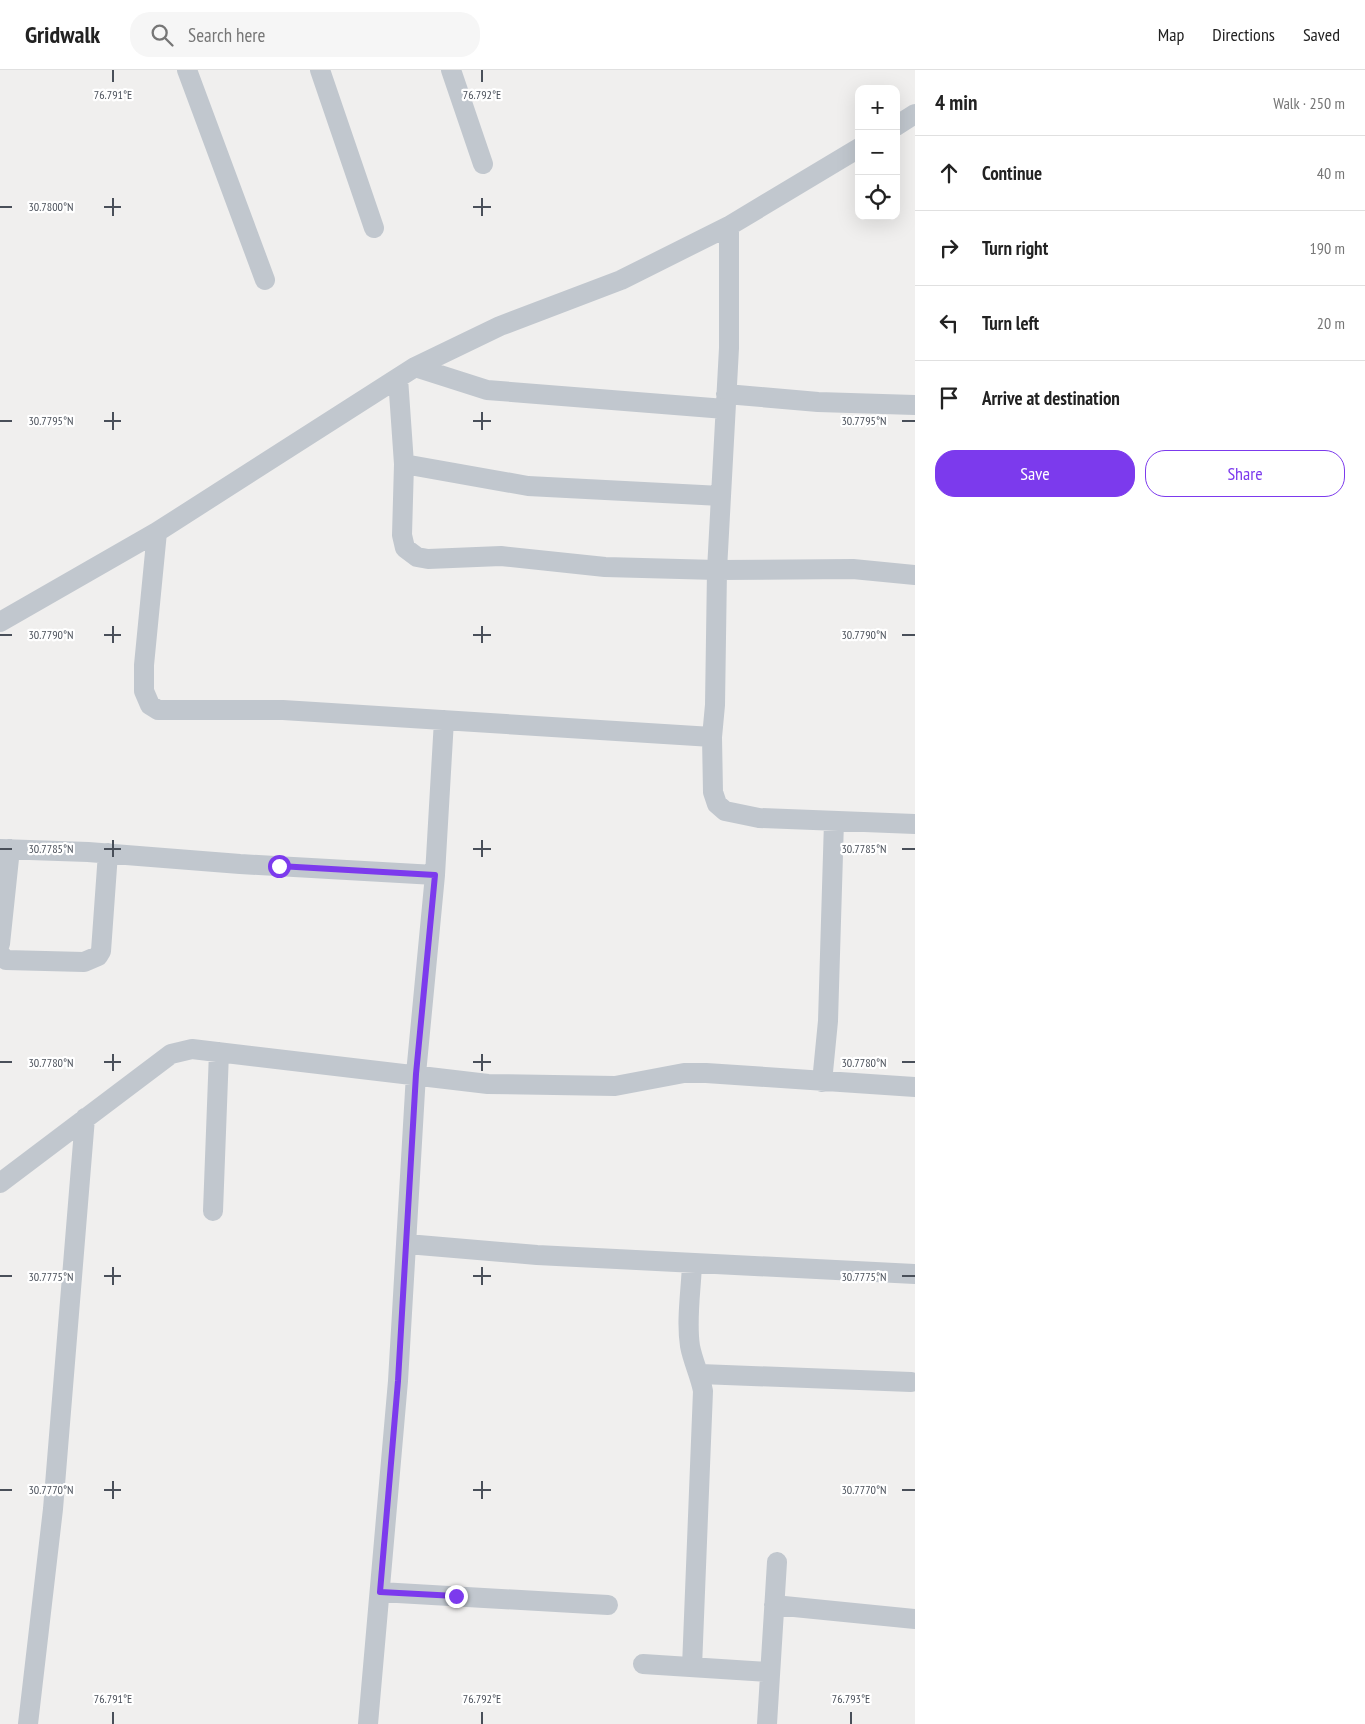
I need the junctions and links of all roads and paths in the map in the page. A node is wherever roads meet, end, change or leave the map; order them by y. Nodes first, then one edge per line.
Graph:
1 (187, 70) edge
2 (320, 70) edge
3 (452, 70) edge
4 (915, 114) edge
5 (900, 123) edge
6 (855, 150) edge
7 (483, 164) dead end
8 (729, 226) junction
9 (374, 228) dead end
10 (265, 280) dead end
11 (415, 367) junction
12 (398, 378) junction
13 (726, 402) junction
14 (915, 405) edge
15 (404, 464) junction
16 (721, 496) junction
17 (157, 532) junction
18 (717, 570) junction
19 (915, 575) edge
20 (0, 622) edge
21 (444, 720) junction
22 (712, 737) junction
23 (834, 821) junction
24 (915, 824) edge
25 (5, 849) edge
26 (108, 853) junction
27 (435, 875) junction
28 (0, 944) edge
29 (0, 954) edge
30 (219, 1052) junction
31 (416, 1074) junction
32 (822, 1082) junction
33 (915, 1087) edge
34 (85, 1118) junction
35 (0, 1183) edge
36 (214, 1211) dead end
37 (407, 1244) junction
38 (692, 1264) junction
39 (915, 1274) edge
40 (700, 1374) junction
41 (911, 1382) dead end
42 (777, 1562) dead end
43 (380, 1592) junction
44 (608, 1605) dead end
45 (774, 1605) junction
46 (915, 1619) edge
47 (643, 1664) dead end
48 (692, 1667) junction
49 (769, 1672) junction
50 (28, 1724) edge
51 (368, 1724) edge
52 (767, 1724) edge

1 - 10 street
2 - 9 street
3 - 7 street
4 - 5 street
6 - 8 street
8 - 11 street
8 - 13 street
11 - 12 street
11 - 13 street
12 - 15 street
12 - 17 street
13 - 14 street
13 - 16 street
15 - 16 street
15 - 18 street
16 - 18 street
17 - 20 street
17 - 21 street
18 - 19 street
18 - 22 street
21 - 22 street
21 - 27 street
22 - 23 street
23 - 24 street
23 - 32 street
25 - 26 street
25 - 28 street
26 - 27 street
26 - 29 street
27 - 31 street
30 - 31 street
30 - 34 street
30 - 36 street
31 - 32 street
31 - 37 street
32 - 33 street
34 - 35 street
34 - 50 street
37 - 38 street
37 - 43 street
38 - 39 street
38 - 40 street
40 - 41 street
40 - 48 street
42 - 45 street
43 - 44 street
43 - 51 street
45 - 46 street
45 - 49 street
47 - 48 street
48 - 49 street
49 - 52 street

